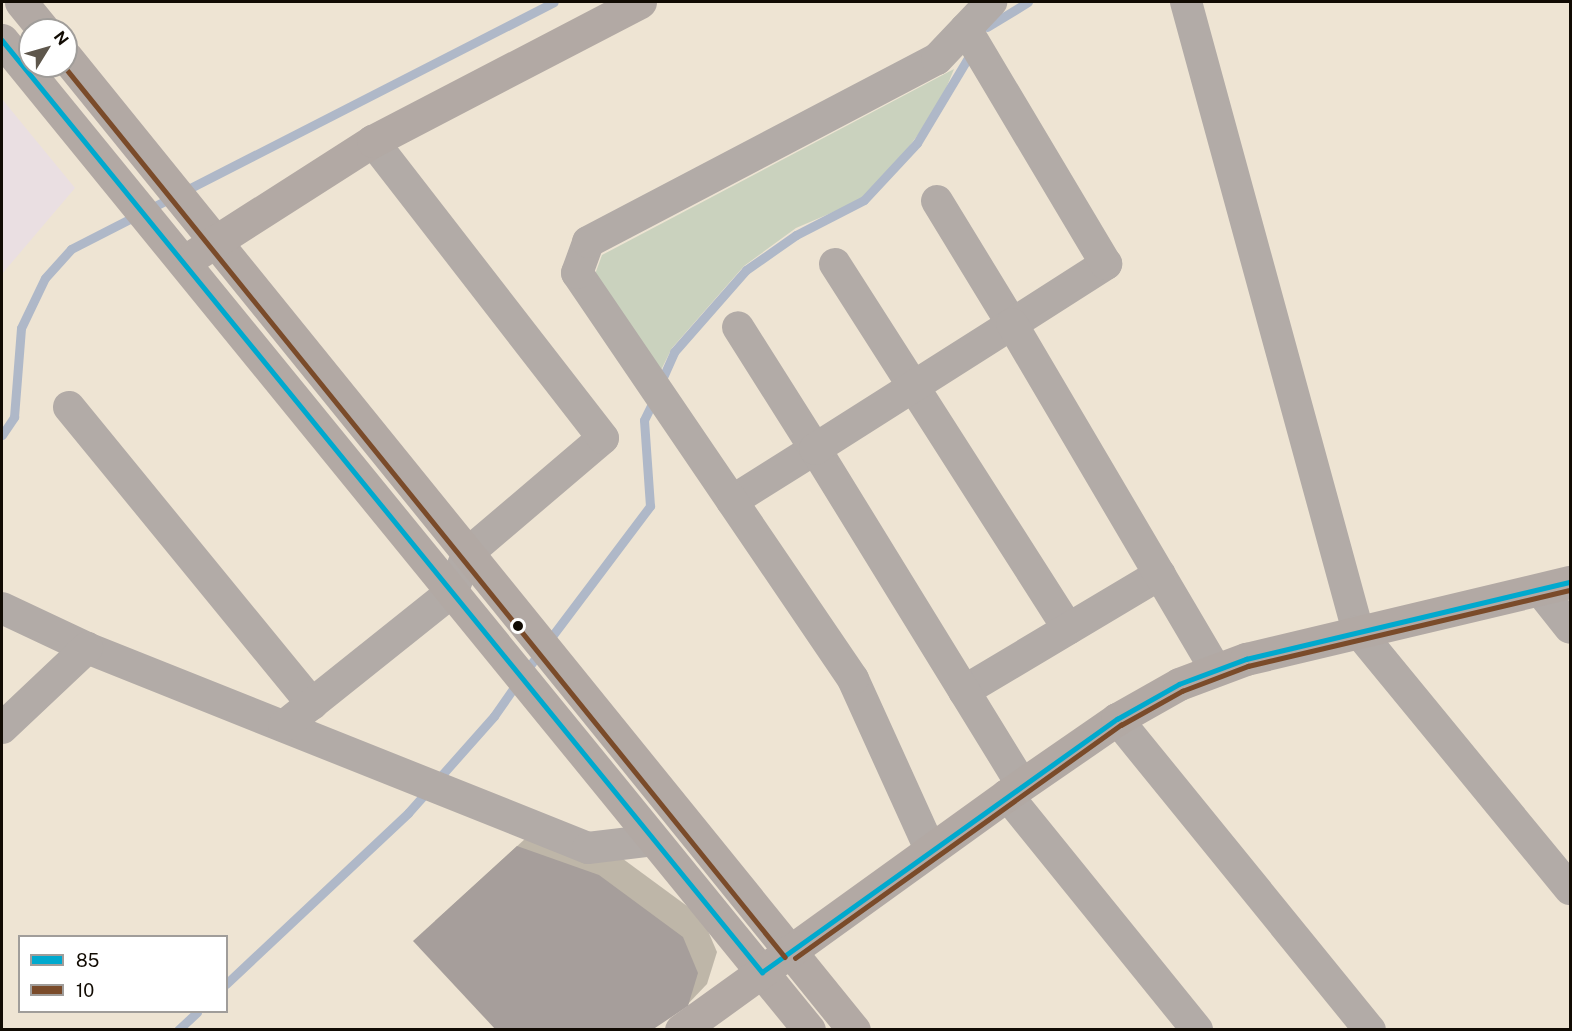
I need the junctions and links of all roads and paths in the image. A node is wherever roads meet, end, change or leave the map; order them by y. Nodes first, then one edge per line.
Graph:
1 (21, 2) edge
2 (991, 2) edge
3 (1186, 2) edge
4 (627, 4) edge
5 (34, 18) edge
6 (966, 29) junction
7 (2, 40) edge
8 (78, 72) edge
9 (373, 141) junction
10 (937, 201) dead end
11 (214, 240) junction
12 (184, 264) junction
13 (835, 264) dead end
14 (1012, 324) junction
15 (738, 327) dead end
16 (913, 387) junction
17 (69, 407) dead end
18 (815, 449) junction
19 (732, 501) junction
20 (468, 553) junction
21 (1160, 574) junction
22 (1555, 586) edge
23 (452, 592) junction
24 (2, 608) edge
25 (1570, 628) edge
26 (1068, 629) junction
27 (1358, 631) junction
28 (87, 648) junction
29 (1216, 670) junction
30 (964, 691) junction
31 (312, 704) junction
32 (1117, 719) junction
33 (284, 726) junction
34 (2, 728) edge
35 (1015, 790) junction
36 (654, 840) junction
37 (930, 849) junction
38 (1570, 889) edge
39 (791, 952) junction
40 (762, 972) junction
41 (681, 1029) edge
42 (809, 1029) edge
43 (854, 1029) edge
44 (1197, 1029) edge
45 (1370, 1029) edge

1 - 5 street
2 - 6 street
3 - 27 street
4 - 9 street
6 - 14 street
6 - 19 street
7 - 12 street
8 - 11 street
9 - 11 street
9 - 20 street
10 - 14 street
11 - 12 street
11 - 20 street
12 - 23 street
13 - 16 street
14 - 16 street
14 - 21 street
15 - 18 street
16 - 18 street
16 - 26 street
17 - 31 street
18 - 19 street
18 - 30 street
19 - 37 street
20 - 23 street
20 - 39 street
21 - 26 street
21 - 29 street
22 - 25 street
22 - 27 street
23 - 31 street
23 - 36 street
24 - 28 street
26 - 30 street
27 - 29 street
27 - 38 street
28 - 33 street
28 - 34 street
29 - 32 street
30 - 35 street
31 - 33 street
32 - 35 street
32 - 45 street
33 - 36 street
35 - 37 street
35 - 44 street
36 - 40 street
37 - 39 street
39 - 40 street
39 - 43 street
40 - 41 street
40 - 42 street

